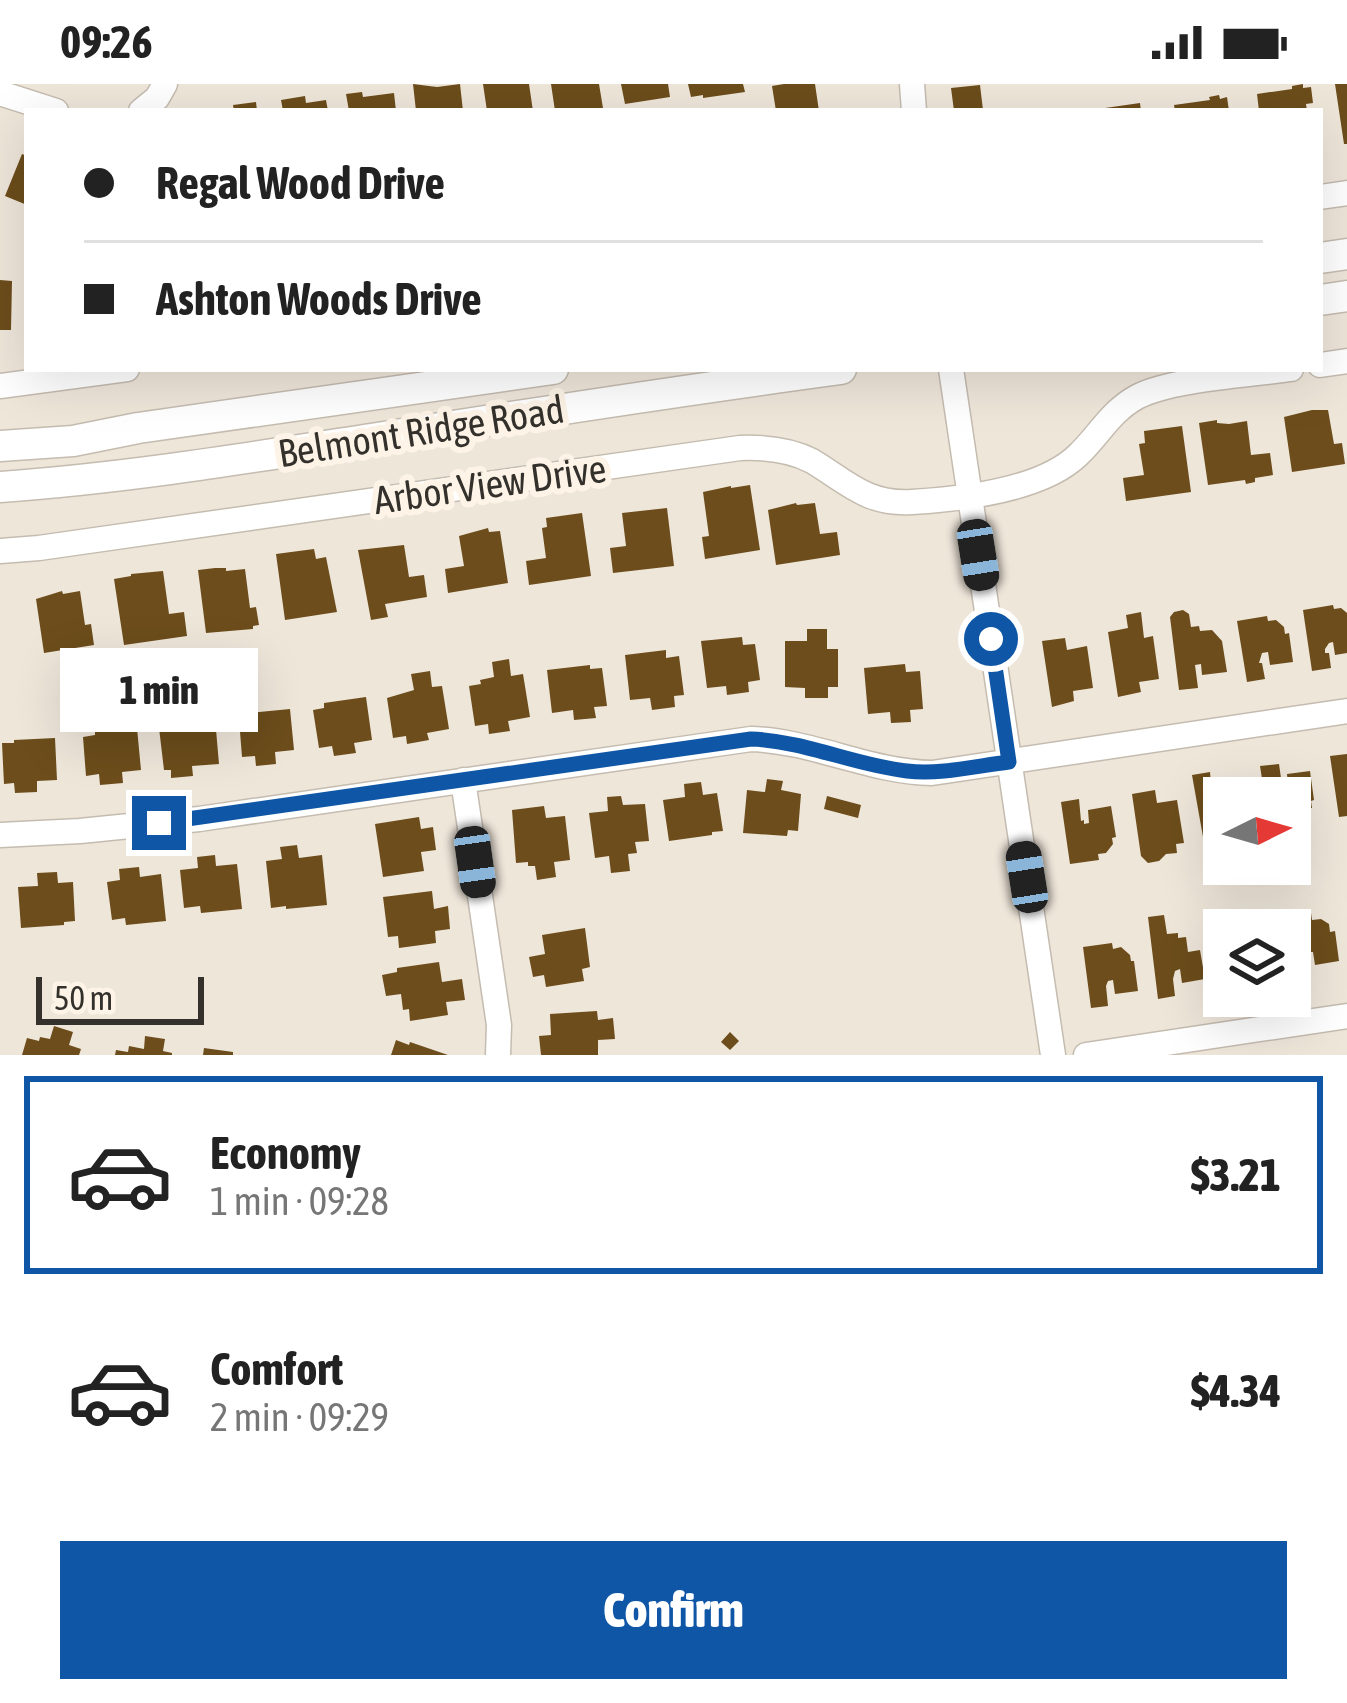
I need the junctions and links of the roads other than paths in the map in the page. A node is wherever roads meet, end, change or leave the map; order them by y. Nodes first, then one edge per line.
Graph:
1 (165, 84) edge
2 (1, 94) edge
3 (46, 108) edge
4 (146, 108) edge
5 (105, 372) edge
6 (533, 372) edge
7 (818, 372) edge
8 (950, 372) edge
9 (1270, 372) edge
10 (0, 386) edge
11 (0, 446) edge
12 (0, 487) edge
13 (969, 494) junction
14 (0, 551) edge
15 (1347, 711) edge
16 (1009, 762) junction
17 (463, 780) junction
18 (0, 836) edge
19 (1347, 1016) edge
20 (498, 1055) edge
21 (1053, 1055) edge
22 (1086, 1055) edge

1 - 4 street
2 - 3 street
5 - 10 street
6 - 11 main road, Belmont Ridge Road
7 - 12 main road, Belmont Ridge Road
8 - 13 street
9 - 13 street, Arbor View Drive
13 - 14 street, Arbor View Drive
13 - 16 street
15 - 16 street
16 - 17 street
16 - 21 street
17 - 18 street
17 - 20 street
19 - 22 street

